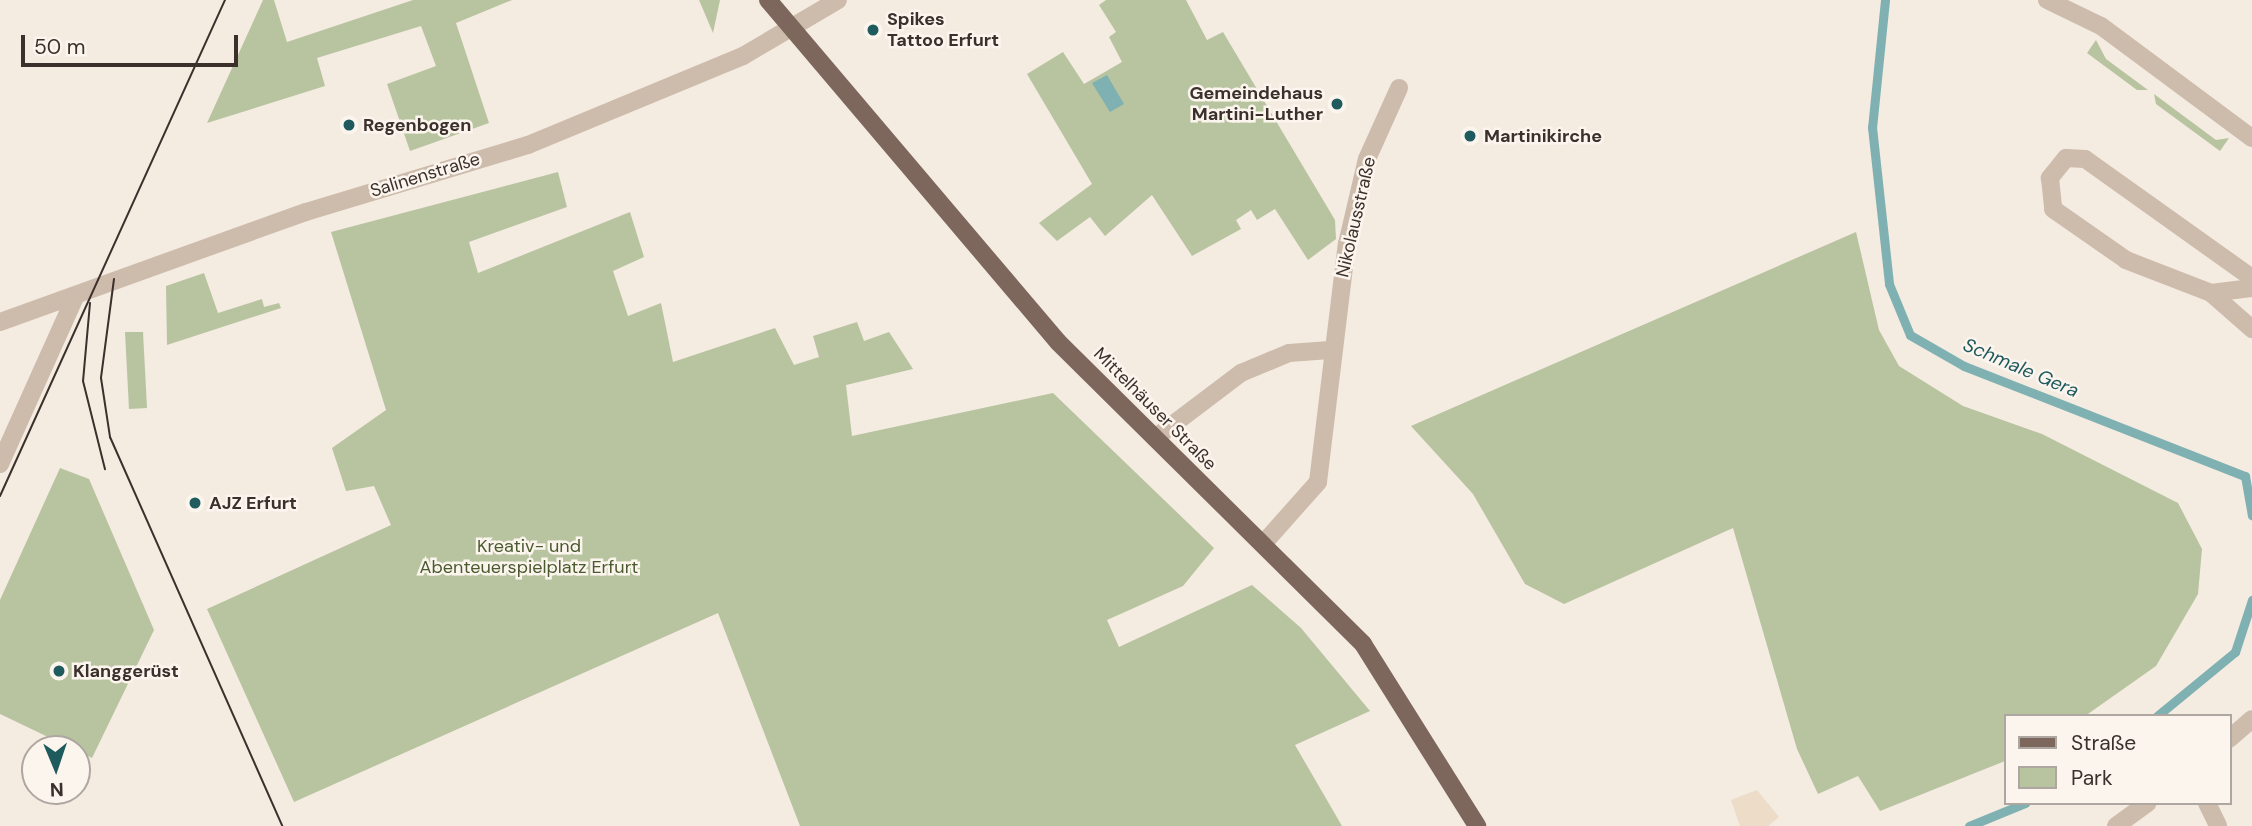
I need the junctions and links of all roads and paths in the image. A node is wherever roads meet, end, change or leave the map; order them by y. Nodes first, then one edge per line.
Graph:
1 (768, 0) edge
2 (838, 0) edge
3 (2046, 0) edge
4 (789, 29) junction
5 (1399, 88) dead end
6 (2252, 138) edge
7 (2252, 278) edge
8 (2252, 288) edge
9 (2211, 293) junction
10 (75, 297) junction
11 (0, 322) edge
12 (2252, 330) edge
13 (1330, 350) junction
14 (1155, 438) junction
15 (0, 464) edge
16 (1263, 544) junction
17 (2252, 719) edge
18 (2231, 737) edge
19 (2145, 805) edge
20 (2208, 805) edge
21 (1477, 826) edge
22 (2116, 826) edge
23 (2218, 826) edge

1 - 4 main road, Mittelhäuser Straße
2 - 4 street, Salinenstraße
3 - 6 street
4 - 10 street, Salinenstraße
4 - 14 main road, Mittelhäuser Straße
5 - 13 street, Nikolausstraße
7 - 9 street
8 - 9 street
9 - 12 street
10 - 11 street, Salinenstraße
10 - 15 street
13 - 14 street
13 - 16 street, Nikolausstraße
14 - 16 main road, Mittelhäuser Straße
16 - 21 main road, Mittelhäuser Straße
17 - 18 street
19 - 22 street
20 - 23 street

